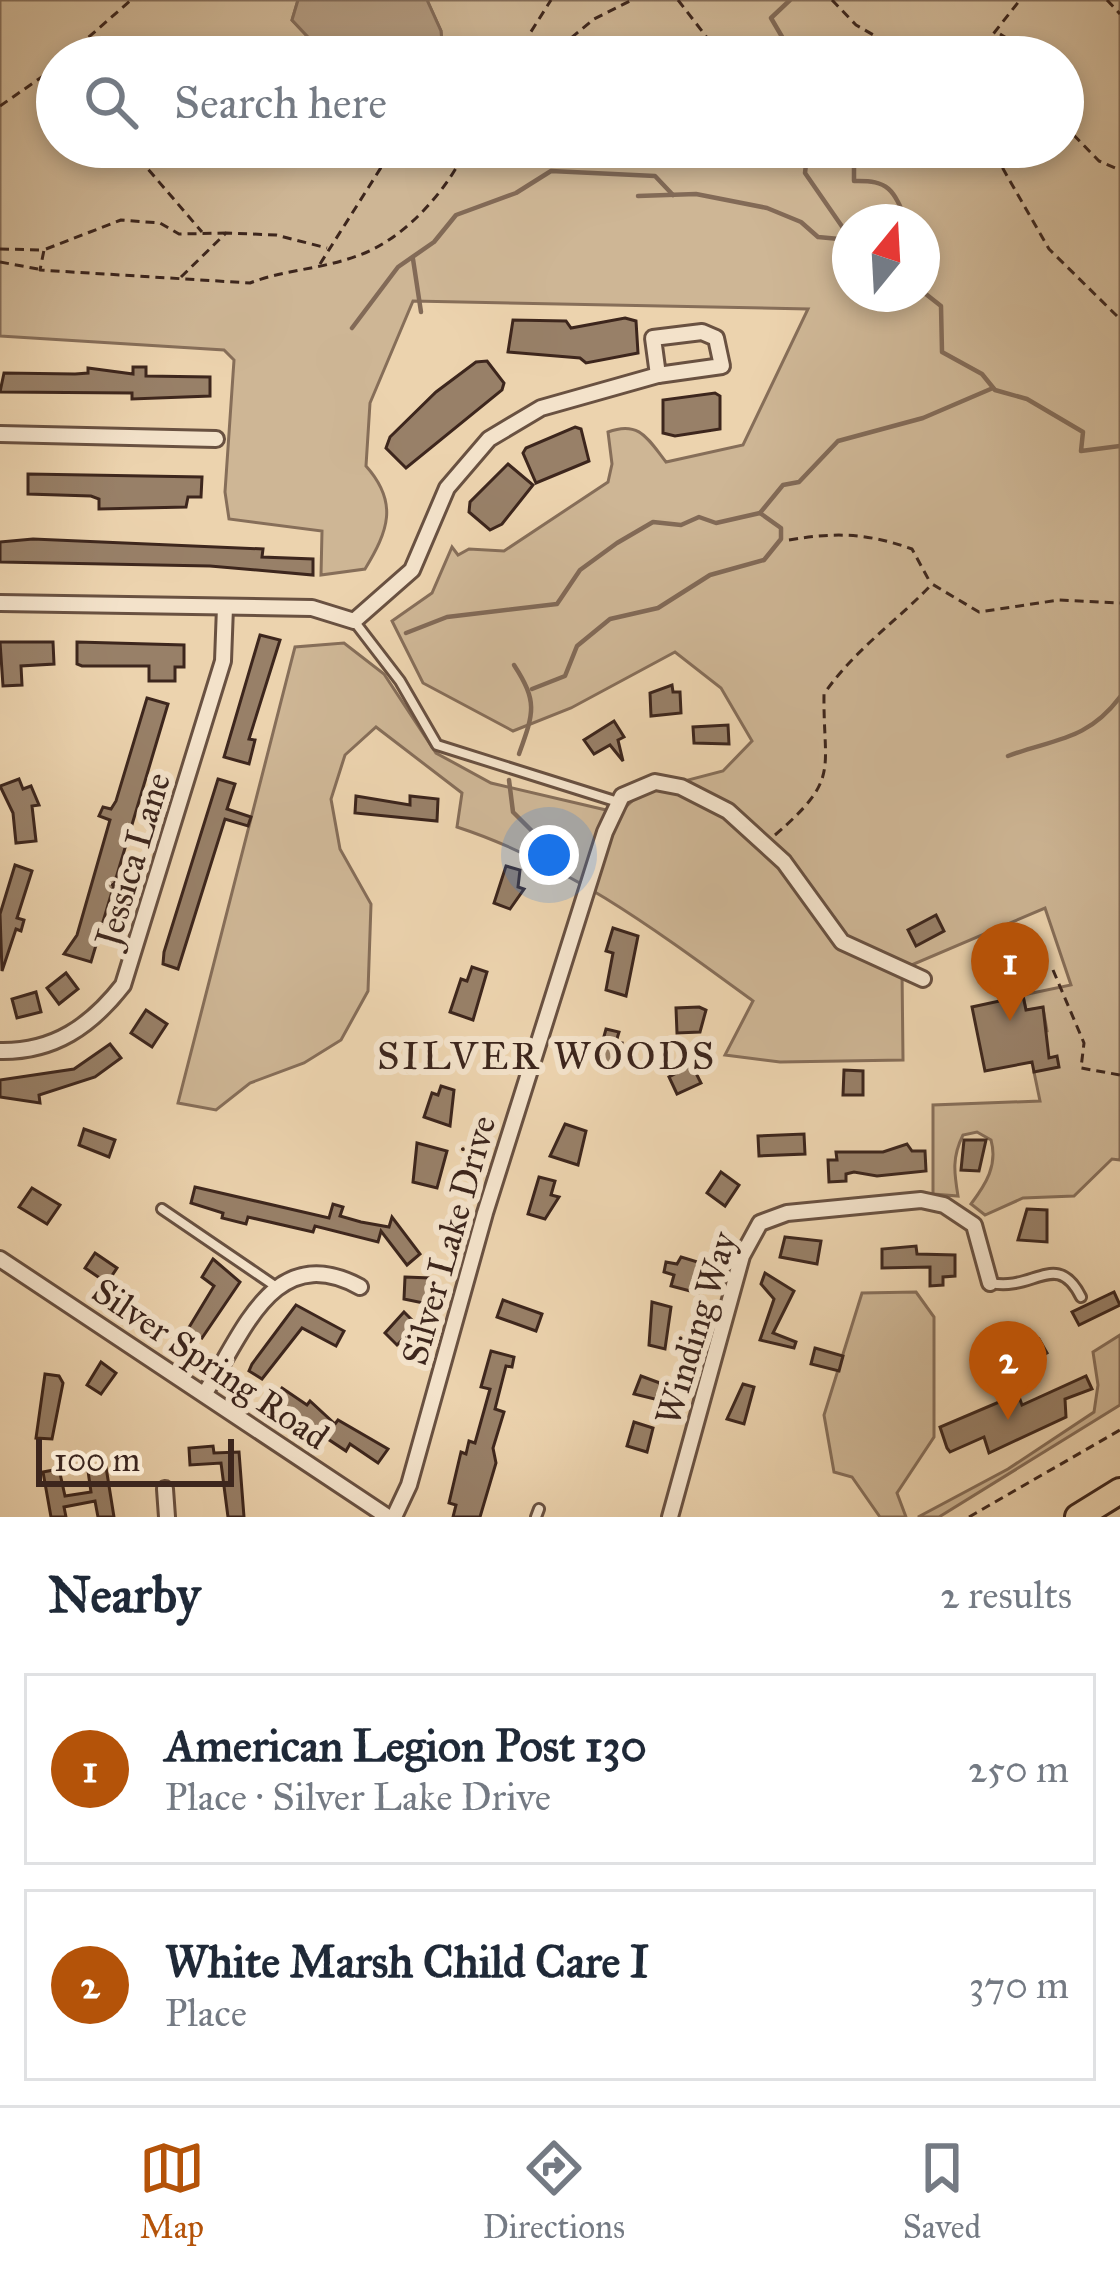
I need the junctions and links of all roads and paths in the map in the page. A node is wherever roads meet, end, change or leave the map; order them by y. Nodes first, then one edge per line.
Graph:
1 (131, 0) edge
2 (550, 0) edge
3 (632, 0) edge
4 (678, 0) edge
5 (832, 0) edge
6 (1019, 0) edge
7 (1107, 0) edge
8 (1120, 14) edge
9 (998, 34) joint
10 (90, 36) edge
11 (528, 36) edge
12 (573, 36) edge
13 (706, 36) edge
14 (875, 36) edge
15 (1003, 36) edge
16 (36, 82) edge
17 (0, 106) edge
18 (1084, 146) edge
19 (148, 168) edge
20 (380, 168) edge
21 (458, 168) edge
22 (1000, 168) edge
23 (1120, 170) edge
24 (203, 233) junction
25 (226, 233) junction
26 (327, 248) junction
27 (0, 249) edge
28 (44, 250) junction
29 (0, 262) edge
30 (319, 266) junction
31 (40, 269) junction
32 (178, 279) junction
33 (1120, 320) edge
34 (658, 374) junction
35 (0, 434) edge
36 (216, 439) dead end
37 (789, 540) dead end
38 (932, 584) junction
39 (0, 603) edge
40 (1120, 604) edge
41 (225, 607) junction
42 (354, 621) junction
43 (618, 802) junction
44 (766, 844) junction
45 (1053, 970) dead end
46 (923, 979) dead end
47 (0, 1052) edge
48 (1120, 1075) edge
49 (162, 1209) dead end
50 (0, 1258) edge
51 (990, 1283) joint
52 (275, 1286) junction
53 (360, 1287) dead end
54 (1081, 1297) dead end
55 (205, 1393) junction
56 (1120, 1430) edge
57 (165, 1489) dead end
58 (1120, 1491) edge
59 (167, 1517) edge
60 (391, 1517) edge
61 (670, 1517) edge
62 (968, 1517) edge
63 (1078, 1517) edge

1 - 10 path
2 - 11 path
3 - 12 path
4 - 13 path
5 - 14 path
6 - 9 path
7 - 8 path
9 - 15 path
16 - 17 path
18 - 23 path
19 - 24 path
20 - 26 path
21 - 30 path
22 - 33 path
24 - 25 path
24 - 28 path
25 - 26 path
25 - 32 path
26 - 30 path
27 - 28 path
28 - 31 path
29 - 31 path
30 - 32 path
31 - 32 path
34 - 34 street
34 - 42 street
35 - 36 street
37 - 38 path
38 - 40 path
38 - 44 path
39 - 41 street
41 - 42 street
41 - 47 street, Jessica Lane
42 - 43 lane
43 - 44 street
43 - 60 street, Silver Lake Drive
44 - 46 street
45 - 48 path
49 - 52 lane
50 - 55 street, Silver Spring Road
51 - 54 lane
51 - 61 street, Winding Way
52 - 53 street
52 - 55 street
55 - 60 street, Silver Spring Road
56 - 62 path
57 - 59 street
58 - 63 highway

